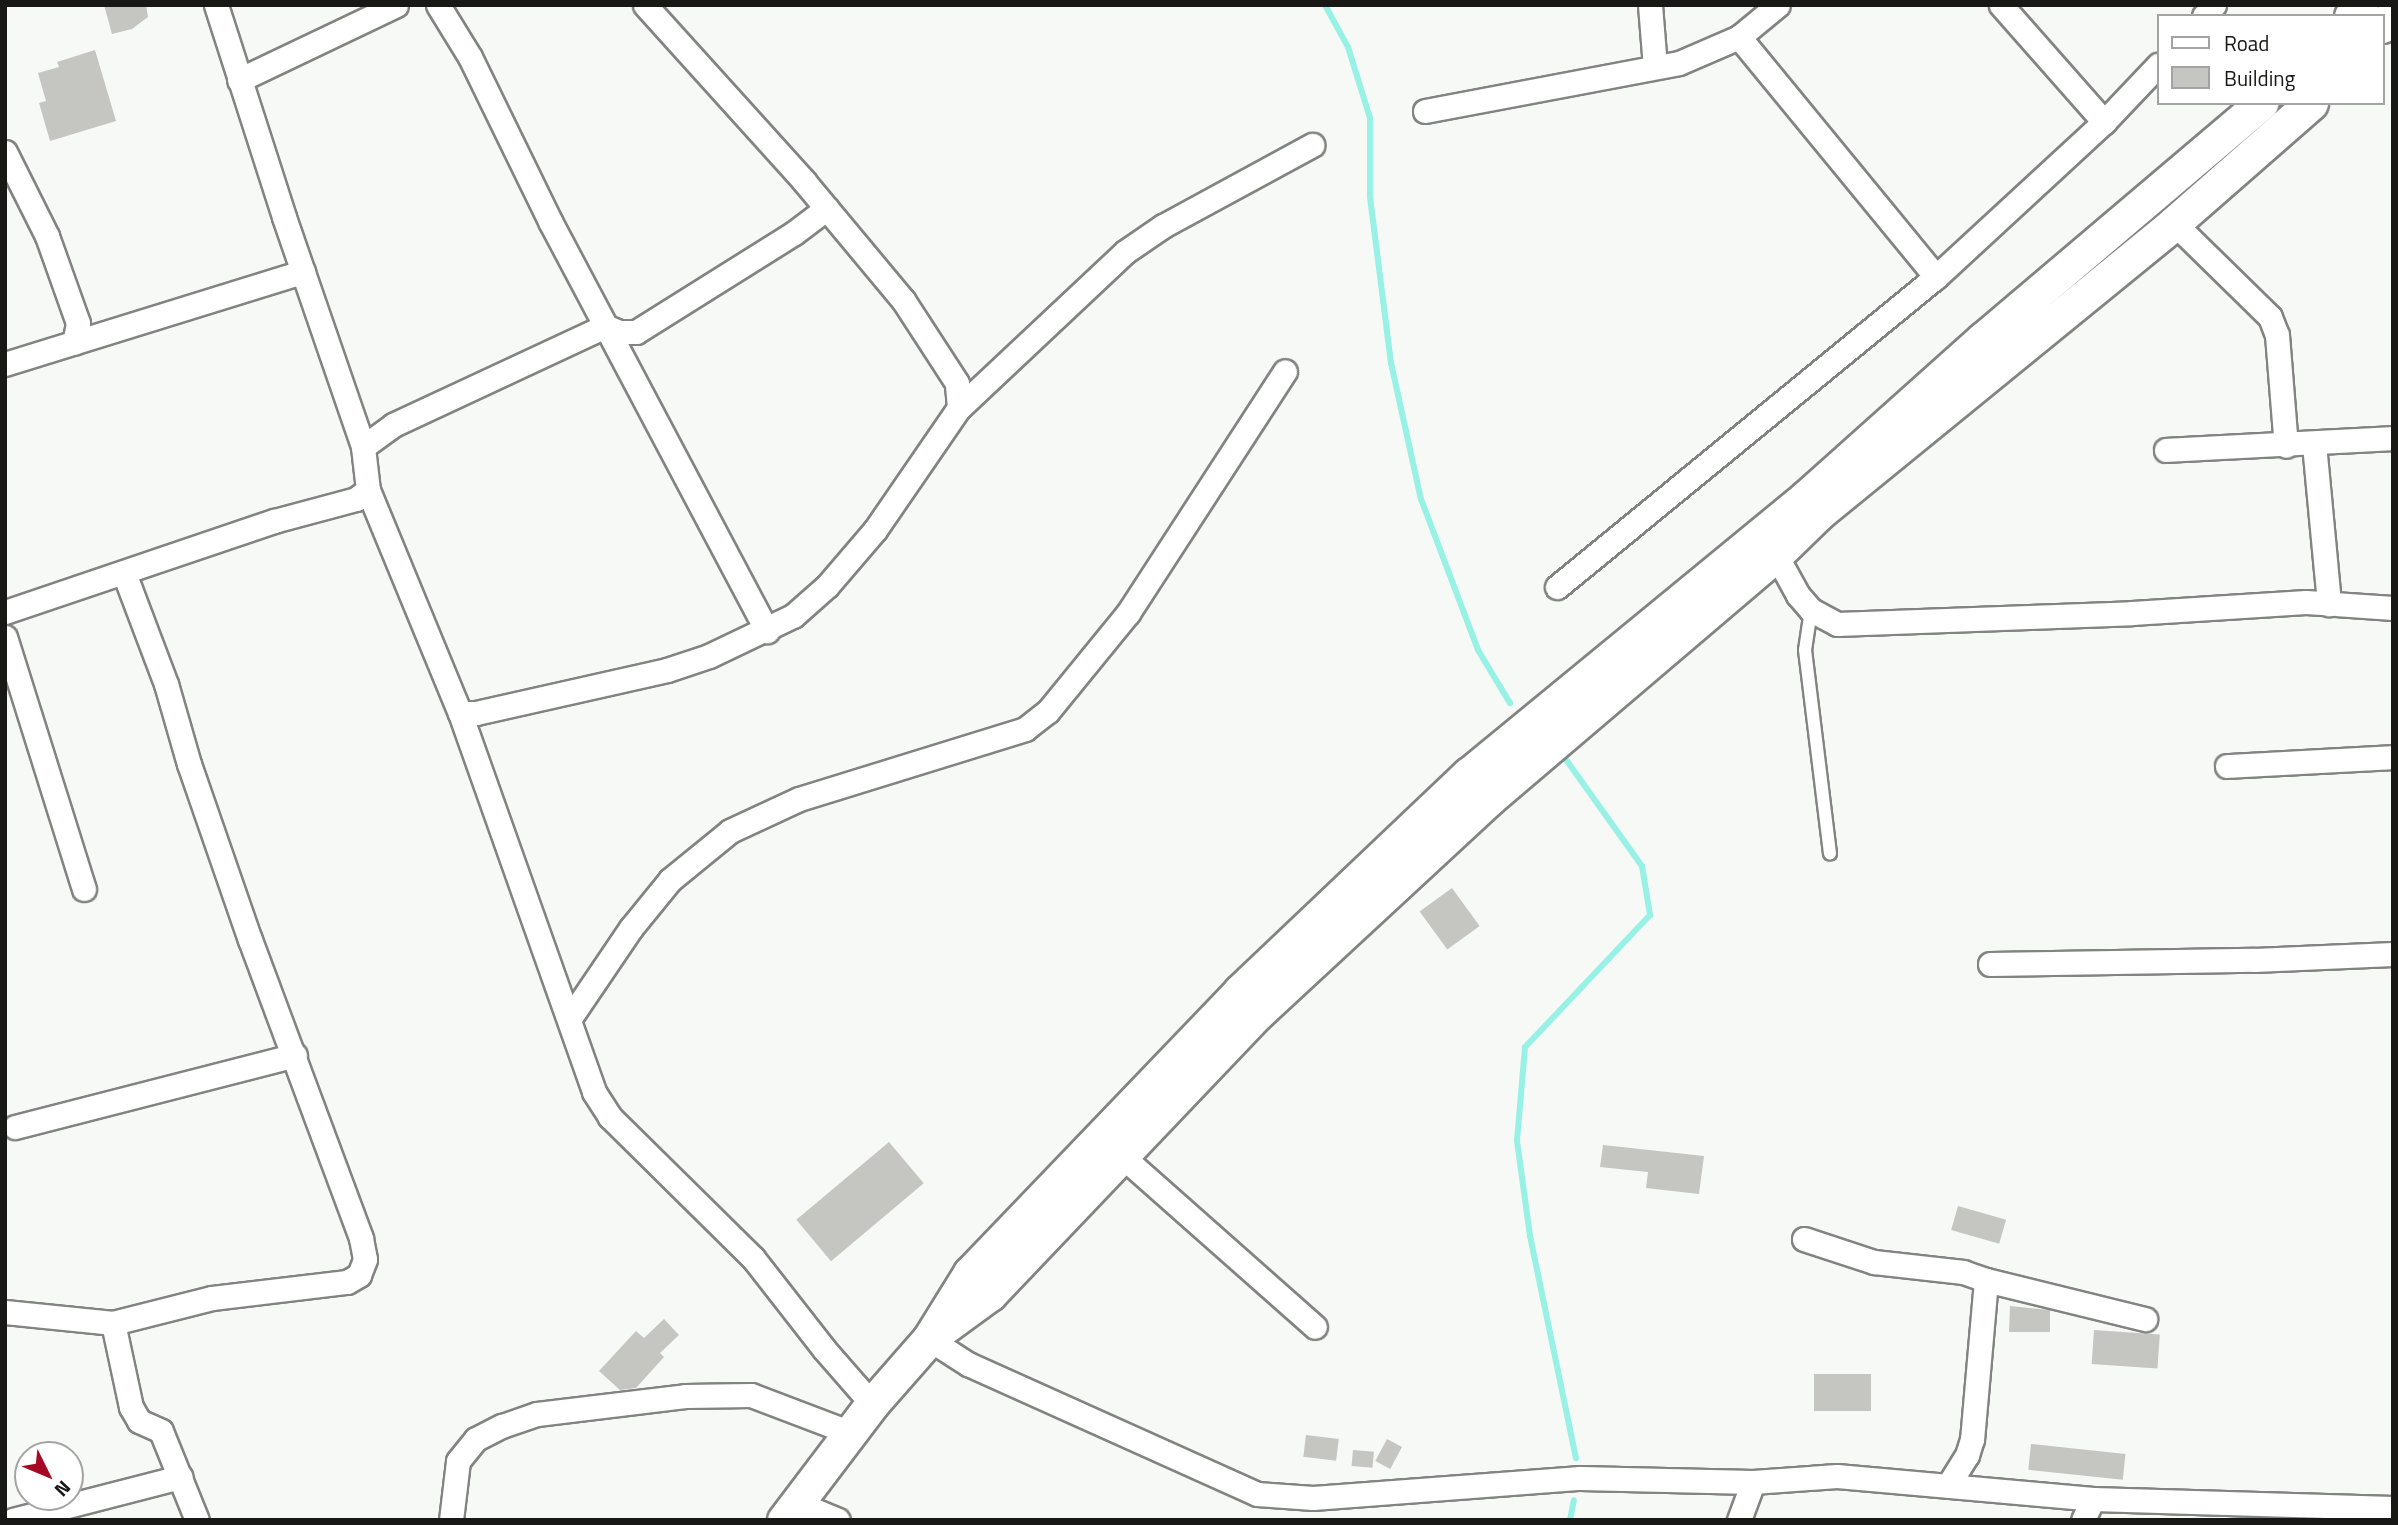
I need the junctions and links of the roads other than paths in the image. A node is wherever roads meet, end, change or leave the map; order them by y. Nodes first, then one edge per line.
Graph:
1 (216, 5) edge
2 (396, 5) edge
3 (438, 5) edge
4 (645, 5) edge
5 (1650, 5) edge
6 (1778, 5) edge
7 (2001, 5) edge
8 (1739, 37) junction
9 (1655, 67) junction
10 (2156, 67) edge
11 (239, 80) junction
12 (2259, 105) edge
13 (2309, 105) edge
14 (1424, 111) dead end
15 (2104, 122) junction
16 (1312, 145) dead end
17 (5, 152) edge
18 (827, 208) junction
19 (2174, 223) junction
20 (303, 272) junction
21 (1936, 277) junction
22 (605, 326) junction
23 (74, 343) junction
24 (5, 364) edge
25 (1285, 371) dead end
26 (959, 408) junction
27 (2393, 438) edge
28 (2314, 444) junction
29 (2286, 446) junction
30 (363, 447) junction
31 (2166, 450) dead end
32 (368, 491) junction
33 (1776, 555) junction
34 (124, 572) junction
35 (1557, 587) dead end
36 (2329, 604) junction
37 (2393, 608) edge
38 (1811, 610) junction
39 (5, 612) edge
40 (767, 631) junction
41 (5, 637) edge
42 (460, 713) junction
43 (2393, 757) edge
44 (2227, 766) dead end
45 (1830, 853) dead end
46 (84, 890) dead end
47 (2393, 954) edge
48 (1990, 964) dead end
49 (570, 1018) junction
50 (295, 1055) junction
51 (15, 1127) dead end
52 (1123, 1157) junction
53 (1804, 1239) dead end
54 (1986, 1280) junction
55 (5, 1312) edge
56 (2145, 1319) dead end
57 (113, 1323) junction
58 (1315, 1327) dead end
59 (929, 1339) junction
60 (872, 1404) junction
61 (851, 1433) junction
62 (181, 1476) junction
63 (1753, 1482) junction
64 (1948, 1485) junction
65 (2393, 1508) edge
66 (2088, 1510) edge
67 (791, 1511) edge
68 (2241, 1513) edge
69 (13, 1520) edge
70 (197, 1520) edge
71 (451, 1520) edge
72 (838, 1520) edge
73 (1739, 1520) edge

1 - 11 street
2 - 11 street
3 - 22 street
4 - 18 street
5 - 9 street
6 - 8 street
7 - 15 street
8 - 9 street
8 - 21 street
9 - 14 street
10 - 15 street
11 - 20 street
12 - 59 street
13 - 19 street
15 - 21 street
16 - 26 street
17 - 23 street
18 - 22 street
18 - 26 street
19 - 29 street
19 - 33 street
20 - 23 street
20 - 30 street
21 - 35 street
22 - 30 street
22 - 40 street
23 - 24 street
25 - 49 street
26 - 40 street
27 - 28 street
28 - 29 street
28 - 36 street
29 - 31 street
30 - 32 street
32 - 34 street
32 - 42 street
33 - 38 street
33 - 52 street
34 - 39 street
34 - 50 street
36 - 37 street
36 - 38 street
38 - 45 lane
40 - 42 street
41 - 46 street
42 - 49 street
43 - 44 street
47 - 48 street
49 - 60 street
50 - 51 street
50 - 57 street
52 - 58 street
52 - 59 street
53 - 54 street
54 - 56 street
54 - 64 street
55 - 57 street
57 - 62 street
59 - 60 street
59 - 63 street
60 - 61 street
61 - 67 street
61 - 71 street
62 - 69 street
62 - 70 street
63 - 64 street
63 - 73 street
64 - 66 street
65 - 68 street
66 - 68 street
67 - 72 street

